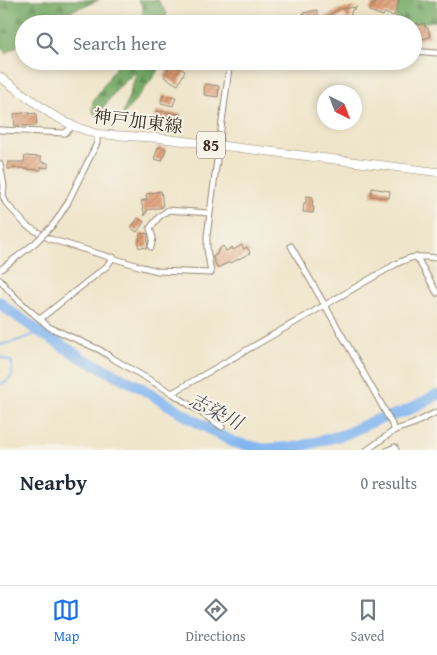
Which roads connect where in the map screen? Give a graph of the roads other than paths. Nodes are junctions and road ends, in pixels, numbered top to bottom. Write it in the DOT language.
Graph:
graph roads {
  1 [pos="422,52"];
  2 [pos="437,53"];
  3 [pos="229,70"];
  4 [pos="0,77"];
  5 [pos="73,126"];
  6 [pos="0,130"];
  7 [pos="97,134"];
  8 [pos="219,146"];
  9 [pos="0,164"];
  10 [pos="437,172"];
  11 [pos="209,213"];
  12 [pos="292,246"];
  13 [pos="151,247"];
  14 [pos="416,256"];
  15 [pos="113,258"];
  16 [pos="437,258"];
  17 [pos="0,270"];
  18 [pos="0,280"];
  19 [pos="437,294"];
  20 [pos="325,305"];
  21 [pos="40,319"];
  22 [pos="172,393"];
  23 [pos="437,412"];
  24 [pos="222,427"];
  25 [pos="395,430"];
  26 [pos="367,450"];
  27 [pos="388,450"];
  28 [pos="396,450"];
  1 -- 2 [label="street"];
  3 -- 8 [label="street"];
  4 -- 5 [label="main road, 神戸加東線 / 85"];
  5 -- 6 [label="street"];
  5 -- 7 [label="main road, 神戸加東線 / 85"];
  7 -- 8 [label="main road, 神戸加東線 / 85"];
  7 -- 17 [label="street, bridge"];
  8 -- 10 [label="main road, 神戸加東線 / 85"];
  8 -- 11 [label="street"];
  9 -- 15 [label="street"];
  11 -- 13 [label="street"];
  11 -- 15 [label="street"];
  12 -- 20 [label="street"];
  14 -- 16 [label="street"];
  14 -- 19 [label="street"];
  14 -- 20 [label="street"];
  15 -- 21 [label="street"];
  18 -- 21 [label="street"];
  20 -- 22 [label="street"];
  20 -- 25 [label="street"];
  21 -- 22 [label="street"];
  22 -- 24 [label="street"];
  23 -- 25 [label="street"];
  25 -- 26 [label="street"];
  27 -- 28 [label="street"];
}
